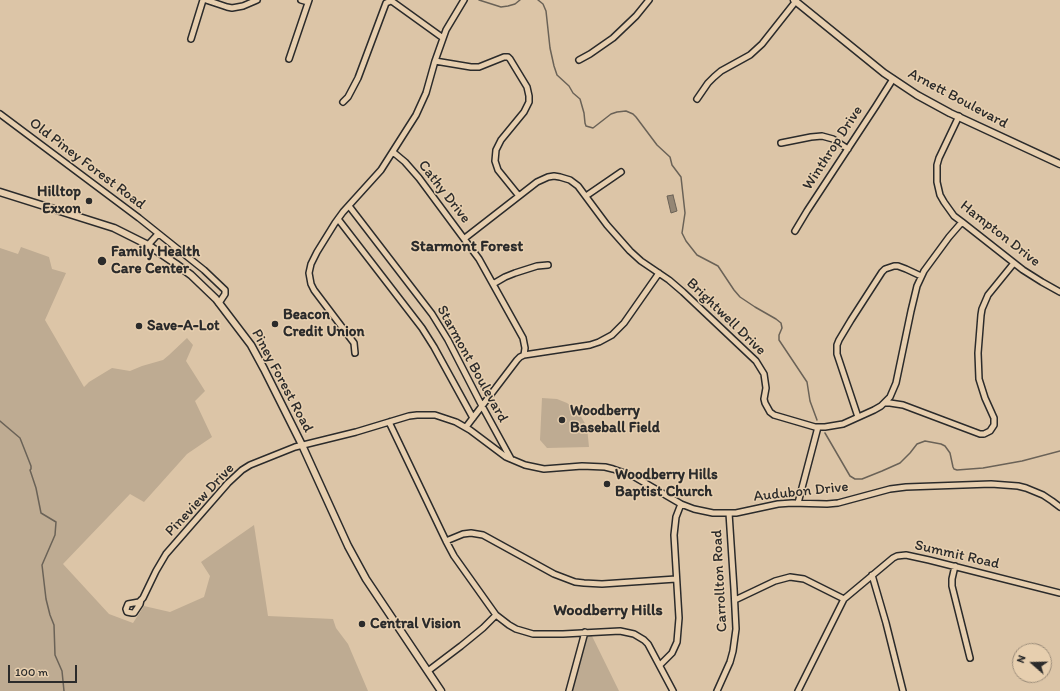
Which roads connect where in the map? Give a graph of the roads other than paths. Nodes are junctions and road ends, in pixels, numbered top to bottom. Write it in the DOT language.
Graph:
graph roads {
  1 [pos="205,0"];
  2 [pos="257,0"];
  3 [pos="301,0"];
  4 [pos="464,0"];
  5 [pos="649,0"];
  6 [pos="308,1"];
  7 [pos="795,1"];
  8 [pos="442,38"];
  9 [pos="191,39"];
  10 [pos="289,59"];
  11 [pos="579,60"];
  12 [pos="435,61"];
  13 [pos="892,79"];
  14 [pos="696,99"];
  15 [pos="343,102"];
  16 [pos="0,114"];
  17 [pos="958,116"];
  18 [pos="781,143"];
  19 [pos="848,149"];
  20 [pos="393,152"];
  21 [pos="1060,164"];
  22 [pos="621,172"];
  23 [pos="0,192"];
  24 [pos="519,196"];
  25 [pos="586,196"];
  26 [pos="349,206"];
  27 [pos="338,219"];
  28 [pos="962,222"];
  29 [pos="795,231"];
  30 [pos="158,234"];
  31 [pos="464,238"];
  32 [pos="148,245"];
  33 [pos="1014,263"];
  34 [pos="548,265"];
  35 [pos="659,273"];
  36 [pos="921,276"];
  37 [pos="493,284"];
  38 [pos="1060,292"];
  39 [pos="219,303"];
  40 [pos="355,353"];
  41 [pos="524,355"];
  42 [pos="885,403"];
  43 [pos="482,406"];
  44 [pos="858,417"];
  45 [pos="473,418"];
  46 [pos="389,422"];
  47 [pos="466,427"];
  48 [pos="818,427"];
  49 [pos="302,445"];
  50 [pos="511,460"];
  51 [pos="798,503"];
  52 [pos="681,504"];
  53 [pos="1060,507"];
  54 [pos="729,513"];
  55 [pos="446,541"];
  56 [pos="955,566"];
  57 [pos="872,575"];
  58 [pos="676,579"];
  59 [pos="1060,593"];
  60 [pos="844,599"];
  61 [pos="141,600"];
  62 [pos="735,600"];
  63 [pos="496,615"];
  64 [pos="585,632"];
  65 [pos="970,658"];
  66 [pos="660,665"];
  67 [pos="428,671"];
  68 [pos="441,691"];
  69 [pos="569,691"];
  70 [pos="673,691"];
  71 [pos="717,691"];
  72 [pos="798,691"];
  73 [pos="903,691"];
  1 -- 2 [label="street"];
  1 -- 9 [label="street"];
  3 -- 6 [label="street"];
  4 -- 8 [label="street"];
  5 -- 11 [label="street"];
  6 -- 10 [label="street"];
  7 -- 13 [label="main road, Arnett Boulevard"];
  7 -- 14 [label="street"];
  8 -- 12 [label="street"];
  8 -- 15 [label="street"];
  12 -- 20 [label="street"];
  12 -- 24 [label="street"];
  13 -- 17 [label="main road, Arnett Boulevard"];
  13 -- 19 [label="street, Winthrop Drive"];
  16 -- 30 [label="street, Old Piney Forest Road"];
  17 -- 21 [label="main road, Arnett Boulevard"];
  17 -- 28 [label="street, Hampton Drive"];
  18 -- 19 [label="street"];
  19 -- 29 [label="street, Winthrop Drive"];
  20 -- 26 [label="street"];
  20 -- 31 [label="street, Cathy Drive"];
  22 -- 25 [label="street"];
  23 -- 32 [label="main road, Piney Forest Road"];
  24 -- 25 [label="street, Brightwell Drive"];
  24 -- 31 [label="street, Brightwell Drive"];
  25 -- 35 [label="street, Brightwell Drive"];
  26 -- 27 [label="street"];
  26 -- 43 [label="street, Starmont Boulevard"];
  27 -- 40 [label="street"];
  27 -- 45 [label="street, Starmont Boulevard"];
  28 -- 33 [label="street, Hampton Drive"];
  28 -- 36 [label="street"];
  30 -- 32 [label="street"];
  30 -- 39 [label="street, Old Piney Forest Road"];
  31 -- 37 [label="street, Cathy Drive"];
  32 -- 39 [label="main road, Piney Forest Road"];
  33 -- 38 [label="street, Hampton Drive"];
  33 -- 42 [label="street"];
  34 -- 37 [label="street"];
  35 -- 41 [label="street"];
  35 -- 48 [label="street, Brightwell Drive"];
  36 -- 42 [label="street"];
  36 -- 44 [label="street"];
  37 -- 41 [label="street, Cathy Drive"];
  39 -- 49 [label="main road, Piney Forest Road"];
  41 -- 43 [label="street"];
  42 -- 44 [label="street, Brightwell Drive"];
  43 -- 45 [label="street"];
  43 -- 50 [label="street, Starmont Boulevard"];
  44 -- 48 [label="street, Brightwell Drive"];
  45 -- 47 [label="street"];
  46 -- 47 [label="street, Audubon Drive"];
  46 -- 49 [label="street, Audubon Drive"];
  46 -- 55 [label="street"];
  47 -- 50 [label="street, Audubon Drive"];
  48 -- 51 [label="street"];
  49 -- 61 [label="street, Pineview Drive"];
  49 -- 67 [label="main road, Piney Forest Road"];
  50 -- 52 [label="street, Audubon Drive"];
  51 -- 53 [label="street, Audubon Drive"];
  51 -- 54 [label="street, Audubon Drive"];
  52 -- 54 [label="street, Audubon Drive"];
  52 -- 58 [label="street"];
  54 -- 62 [label="street, Carrollton Road"];
  55 -- 58 [label="street"];
  55 -- 63 [label="street"];
  56 -- 57 [label="street, Summit Road"];
  56 -- 59 [label="street, Summit Road"];
  56 -- 65 [label="street"];
  57 -- 60 [label="street, Summit Road"];
  57 -- 73 [label="street"];
  58 -- 66 [label="street"];
  60 -- 62 [label="street"];
  60 -- 72 [label="street, Summit Road"];
  62 -- 71 [label="street, Carrollton Road"];
  63 -- 64 [label="street"];
  63 -- 67 [label="street"];
  64 -- 66 [label="street"];
  64 -- 69 [label="street"];
  66 -- 70 [label="street"];
  67 -- 68 [label="main road, Piney Forest Road"];
}
